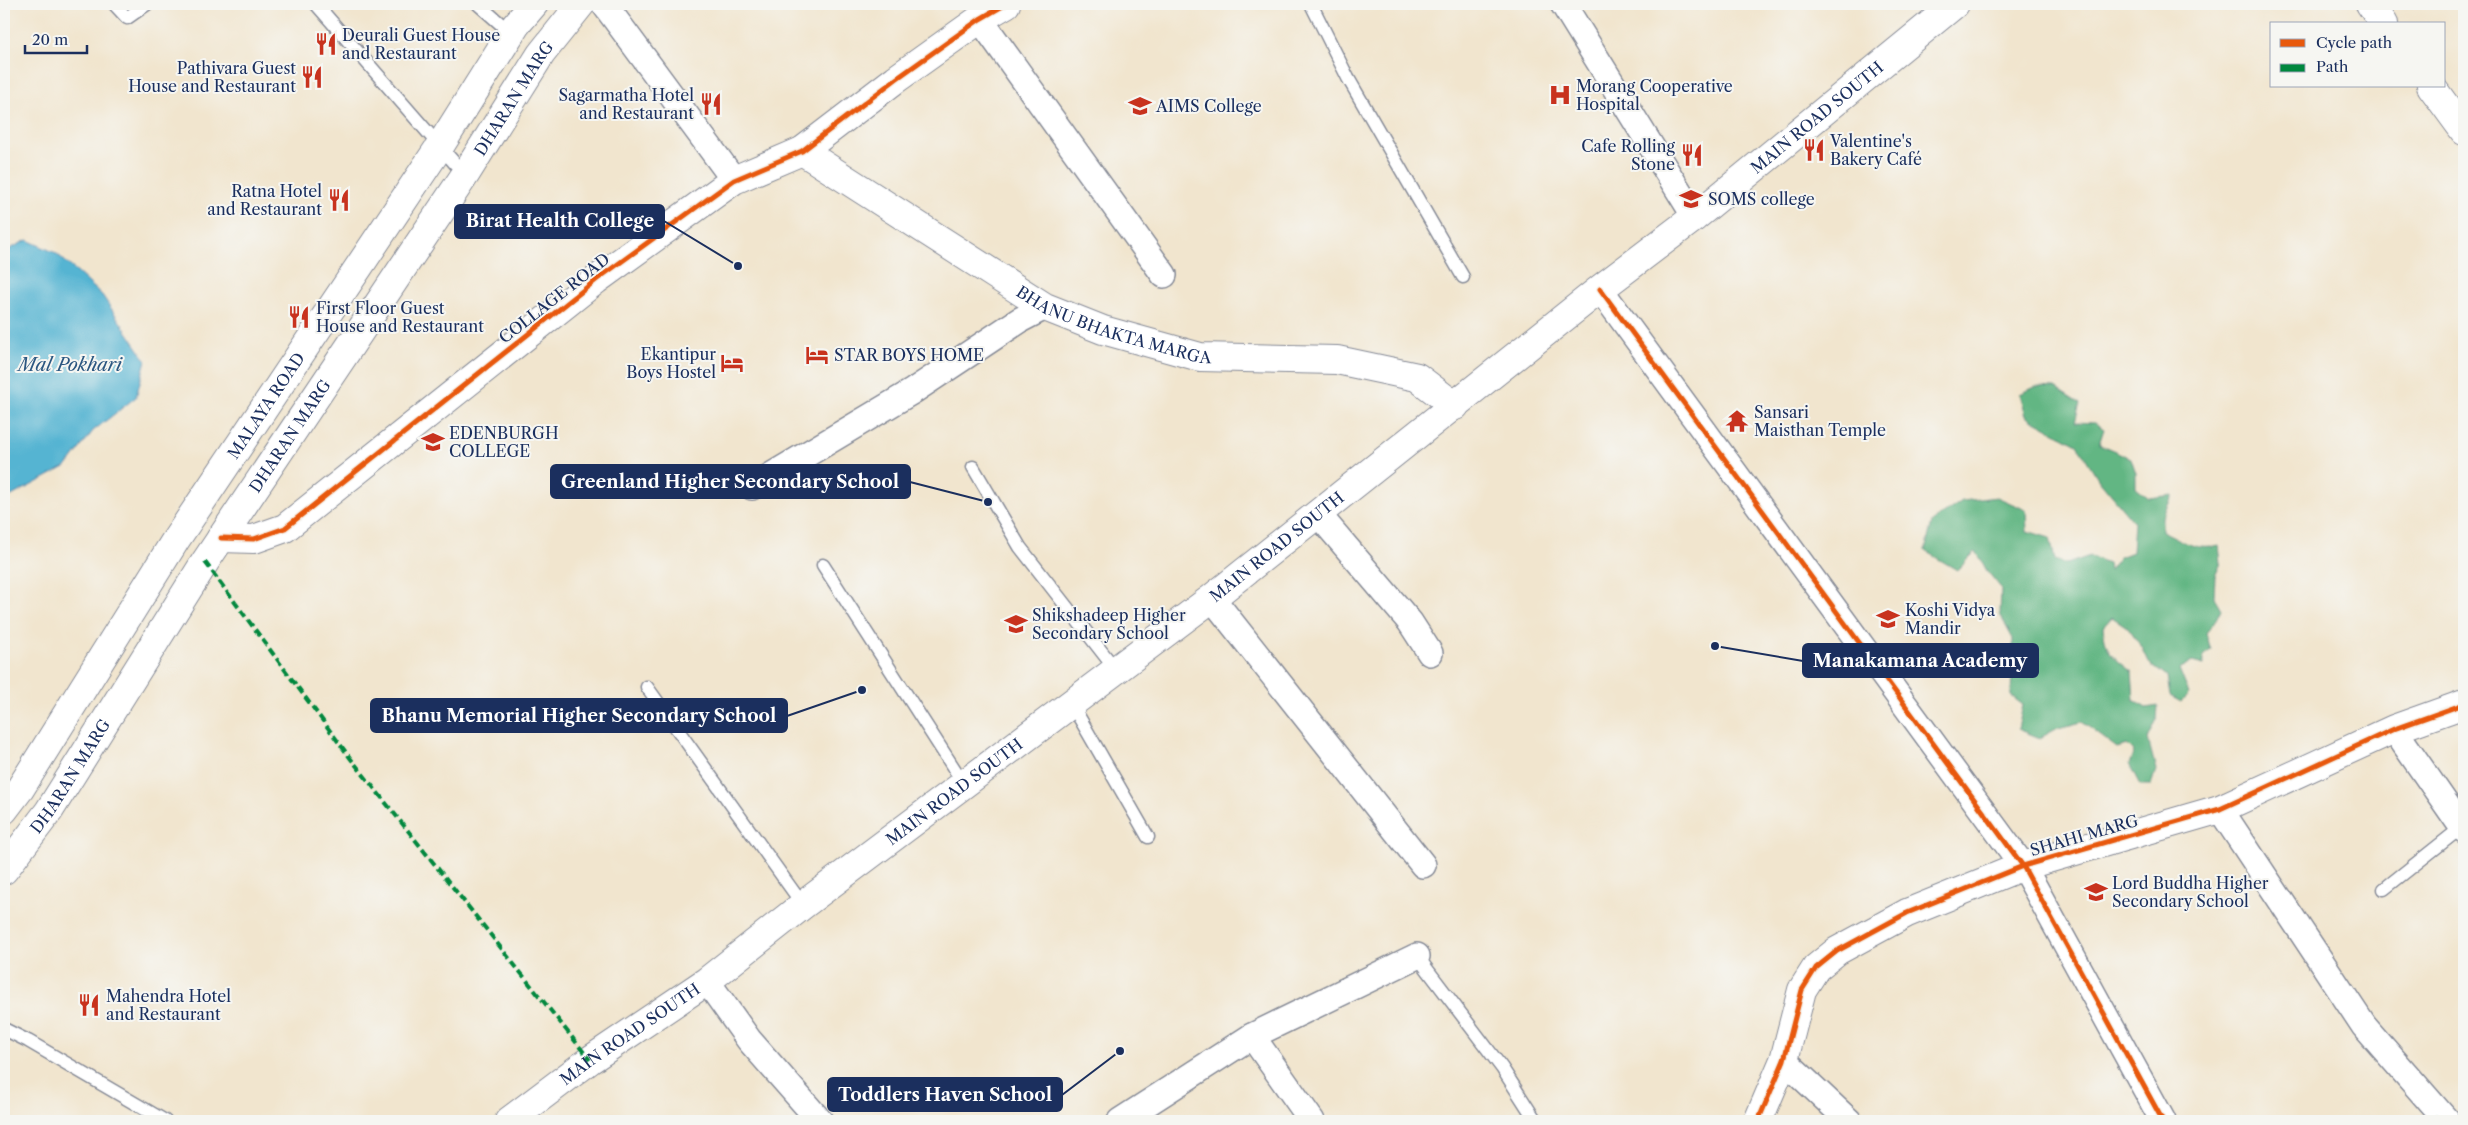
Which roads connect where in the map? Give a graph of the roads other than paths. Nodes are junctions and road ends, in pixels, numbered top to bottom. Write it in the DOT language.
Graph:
graph roads {
  1 [pos="114,4"];
  2 [pos="146,4"];
  3 [pos="316,4"];
  4 [pos="478,4"];
  5 [pos="534,4"];
  6 [pos="581,4"];
  7 [pos="604,4"];
  8 [pos="1006,4"];
  9 [pos="1310,4"];
  10 [pos="1563,4"];
  11 [pos="1954,4"];
  12 [pos="2370,4"];
  13 [pos="980,19"];
  14 [pos="2383,22"];
  15 [pos="511,33"];
  16 [pos="2432,88"];
  17 [pos="2464,131"];
  18 [pos="440,146"];
  19 [pos="802,151"];
  20 [pos="465,175"];
  21 [pos="734,180"];
  22 [pos="1695,217"];
  23 [pos="1164,275"];
  24 [pos="1463,277"];
  25 [pos="1600,289"];
  26 [pos="1045,307"];
  27 [pos="1455,406"];
  28 [pos="972,467"];
  29 [pos="752,487"];
  30 [pos="1318,514"];
  31 [pos="221,538"];
  32 [pos="823,565"];
  33 [pos="1212,598"];
  34 [pos="1430,653"];
  35 [pos="1116,670"];
  36 [pos="647,687"];
  37 [pos="1072,703"];
  38 [pos="2464,704"];
  39 [pos="2394,729"];
  40 [pos="964,784"];
  41 [pos="2220,809"];
  42 [pos="4,810"];
  43 [pos="2463,828"];
  44 [pos="1148,837"];
  45 [pos="5,864"];
  46 [pos="1423,865"];
  47 [pos="2023,866"];
  48 [pos="2384,889"];
  49 [pos="803,906"];
  50 [pos="1417,956"];
  51 [pos="707,981"];
  52 [pos="4,1030"];
  53 [pos="1252,1036"];
  54 [pos="1784,1060"];
  55 [pos="165,1121"];
  56 [pos="509,1121"];
  57 [pos="820,1121"];
  58 [pos="1120,1121"];
  59 [pos="1312,1121"];
  60 [pos="1536,1121"];
  61 [pos="1758,1121"];
  62 [pos="1849,1121"];
  63 [pos="2163,1121"];
  64 [pos="2447,1121"];
  1 -- 2 [label="lane"];
  3 -- 18 [label="lane"];
  4 -- 15 [label="lane"];
  5 -- 15 [label="main road, MALAYA ROAD"];
  6 -- 20 [label="main road, DHARAN MARG"];
  7 -- 21 [label="street"];
  8 -- 13 [label="main road, COLLAGE ROAD"];
  9 -- 24 [label="lane"];
  10 -- 22 [label="street"];
  11 -- 22 [label="main road, MAIN ROAD SOUTH"];
  12 -- 14 [label="main road"];
  13 -- 19 [label="main road, COLLAGE ROAD"];
  13 -- 23 [label="street"];
  15 -- 18 [label="main road, MALAYA ROAD"];
  16 -- 17 [label="main road"];
  18 -- 20 [label="lane"];
  18 -- 42 [label="main road, MALAYA ROAD"];
  19 -- 21 [label="main road, COLLAGE ROAD"];
  19 -- 26 [label="main road, BHANU BHAKTA MARGA"];
  20 -- 31 [label="main road, DHARAN MARG"];
  21 -- 31 [label="main road, COLLAGE ROAD"];
  22 -- 25 [label="main road, MAIN ROAD SOUTH"];
  25 -- 27 [label="main road, MAIN ROAD SOUTH"];
  25 -- 47 [label="street"];
  26 -- 27 [label="main road, BHANU BHAKTA MARGA"];
  26 -- 29 [label="street"];
  27 -- 30 [label="main road, MAIN ROAD SOUTH"];
  28 -- 35 [label="lane"];
  30 -- 33 [label="main road, MAIN ROAD SOUTH"];
  30 -- 34 [label="street"];
  31 -- 45 [label="main road, DHARAN MARG"];
  32 -- 40 [label="lane"];
  33 -- 35 [label="main road, MAIN ROAD SOUTH"];
  33 -- 46 [label="street"];
  35 -- 37 [label="main road, MAIN ROAD SOUTH"];
  36 -- 49 [label="lane"];
  37 -- 40 [label="main road, MAIN ROAD SOUTH"];
  37 -- 44 [label="lane"];
  38 -- 39 [label="main road, SHAHI MARG"];
  39 -- 41 [label="main road, SHAHI MARG"];
  39 -- 43 [label="street"];
  40 -- 49 [label="main road, MAIN ROAD SOUTH"];
  41 -- 47 [label="main road, SHAHI MARG"];
  41 -- 64 [label="street"];
  43 -- 48 [label="lane"];
  47 -- 54 [label="main road, SHAHI MARG"];
  47 -- 63 [label="street"];
  49 -- 51 [label="main road, MAIN ROAD SOUTH"];
  50 -- 53 [label="street"];
  50 -- 60 [label="lane"];
  51 -- 56 [label="main road, MAIN ROAD SOUTH"];
  51 -- 57 [label="street"];
  52 -- 55 [label="lane"];
  53 -- 58 [label="street"];
  53 -- 59 [label="street"];
  54 -- 61 [label="main road, SHAHI MARG"];
  54 -- 62 [label="street"];
}
